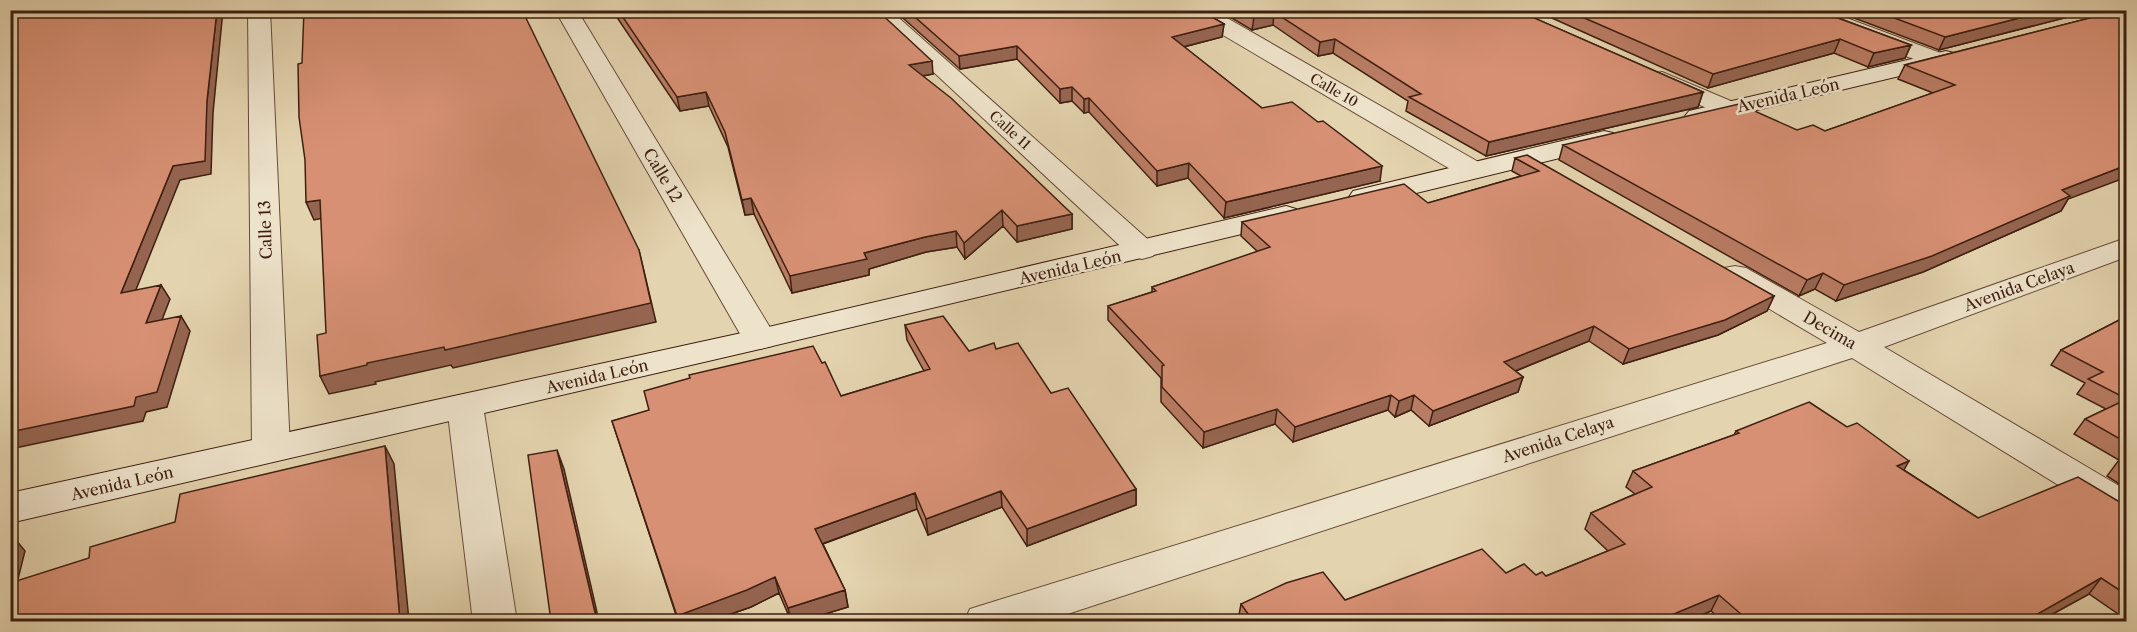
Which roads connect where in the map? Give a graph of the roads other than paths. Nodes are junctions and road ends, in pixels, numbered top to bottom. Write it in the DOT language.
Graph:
graph roads {
  1 [pos="259,10"];
  2 [pos="566,10"];
  3 [pos="877,10"];
  4 [pos="1197,10"];
  5 [pos="1803,10"];
  6 [pos="1971,52"];
  7 [pos="1938,60"];
  8 [pos="1645,71"];
  9 [pos="1729,109"];
  10 [pos="1674,122"];
  11 [pos="1630,133"];
  12 [pos="1530,158"];
  13 [pos="1472,170"];
  14 [pos="1571,181"];
  15 [pos="2127,247"];
  16 [pos="1142,250"];
  17 [pos="1713,263"];
  18 [pos="760,339"];
  19 [pos="1856,345"];
  20 [pos="465,406"];
  21 [pos="271,449"];
  22 [pos="10,508"];
  23 [pos="2127,508"];
  24 [pos="495,621"];
  25 [pos="986,621"];
  1 -- 21 [label="street, Calle 13"];
  2 -- 18 [label="street, Calle 12"];
  3 -- 16 [label="street, Calle 11"];
  4 -- 13 [label="street, Calle 10"];
  5 -- 7 [label="street"];
  6 -- 7 [label="street, Avenida León"];
  7 -- 9 [label="street, Avenida León"];
  8 -- 9 [label="street"];
  9 -- 10 [label="street, Avenida León"];
  11 -- 12 [label="street, Avenida León"];
  12 -- 13 [label="street, Avenida León"];
  12 -- 14 [label="street"];
  13 -- 16 [label="street, Avenida León"];
  15 -- 19 [label="street, Avenida Celaya"];
  16 -- 18 [label="street, Avenida León"];
  17 -- 19 [label="street, Decima"];
  18 -- 20 [label="street, Avenida León"];
  19 -- 23 [label="street, Decima"];
  19 -- 25 [label="street, Avenida Celaya"];
  20 -- 21 [label="street, Avenida León"];
  20 -- 24 [label="street"];
  21 -- 22 [label="street, Avenida León"];
}
